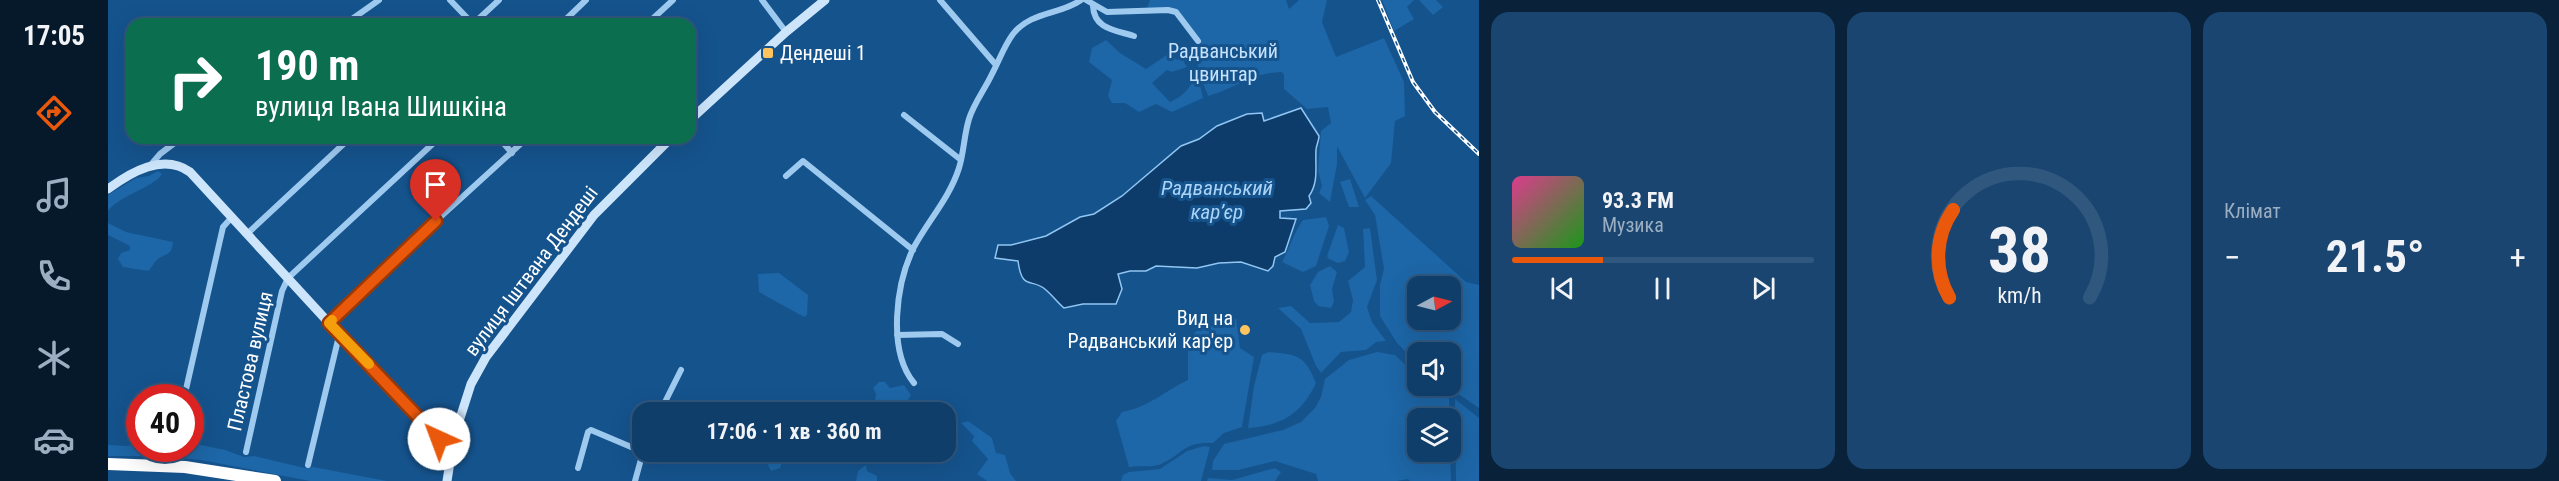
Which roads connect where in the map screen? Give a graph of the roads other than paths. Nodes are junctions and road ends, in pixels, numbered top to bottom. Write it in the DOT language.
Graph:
graph roads {
  1 [pos="380,0"];
  2 [pos="450,0"];
  3 [pos="499,0"];
  4 [pos="586,0"];
  5 [pos="673,0"];
  6 [pos="762,0"];
  7 [pos="825,0"];
  8 [pos="940,0"];
  9 [pos="1081,0"];
  10 [pos="1086,0"];
  11 [pos="1093,6"];
  12 [pos="354,18"];
  13 [pos="467,18"];
  14 [pos="480,18"];
  15 [pos="567,18"];
  16 [pos="654,18"];
  17 [pos="786,32"];
  18 [pos="1134,36"];
  19 [pos="1198,41"];
  20 [pos="996,65"];
  21 [pos="696,114"];
  22 [pos="904,115"];
  23 [pos="173,144"];
  24 [pos="344,144"];
  25 [pos="433,144"];
  26 [pos="504,144"];
  27 [pos="521,144"];
  28 [pos="664,144"];
  29 [pos="512,153"];
  30 [pos="961,160"];
  31 [pos="149,167"];
  32 [pos="786,176"];
  33 [pos="108,189"];
  34 [pos="232,217"];
  35 [pos="247,234"];
  36 [pos="913,250"];
  37 [pos="288,278"];
  38 [pos="329,323"];
  39 [pos="341,334"];
  40 [pos="897,335"];
  41 [pos="958,344"];
  42 [pos="681,370"];
  43 [pos="914,383"];
  44 [pos="187,384"];
  45 [pos="665,402"];
  46 [pos="632,447"];
  47 [pos="451,449"];
  48 [pos="246,452"];
  49 [pos="640,462"];
  50 [pos="108,464"];
  51 [pos="308,465"];
  52 [pos="579,468"];
  53 [pos="275,481"];
  54 [pos="447,481"];
  55 [pos="635,481"];
  1 -- 12 [label="street"];
  2 -- 13 [label="street"];
  3 -- 14 [label="street"];
  4 -- 15 [label="street"];
  5 -- 16 [label="street"];
  6 -- 17 [label="street"];
  7 -- 17 [label="street"];
  8 -- 20 [label="street"];
  9 -- 20 [label="street"];
  10 -- 11 [label="street"];
  11 -- 18 [label="street"];
  11 -- 19 [label="street"];
  17 -- 21 [label="street"];
  20 -- 30 [label="street"];
  22 -- 30 [label="street"];
  23 -- 31 [label="street"];
  24 -- 35 [label="street"];
  25 -- 37 [label="street"];
  26 -- 29 [label="street"];
  27 -- 29 [label="street"];
  28 -- 47 [label="street, вулиця Іштвана Дендеші"];
  29 -- 38 [label="street"];
  30 -- 36 [label="street"];
  31 -- 33 [label="street"];
  31 -- 34 [label="street"];
  32 -- 36 [label="street"];
  34 -- 35 [label="street"];
  34 -- 44 [label="street"];
  35 -- 37 [label="street"];
  36 -- 40 [label="street"];
  37 -- 38 [label="street"];
  37 -- 48 [label="street, Пластова вулиця"];
  38 -- 39 [label="street"];
  39 -- 47 [label="street"];
  39 -- 51 [label="street"];
  40 -- 41 [label="street"];
  40 -- 43 [label="street"];
  42 -- 45 [label="street"];
  46 -- 52 [label="street"];
  47 -- 54 [label="street, вулиця Іштвана Дендеші"];
  49 -- 55 [label="street"];
  50 -- 53 [label="highway"];
}
